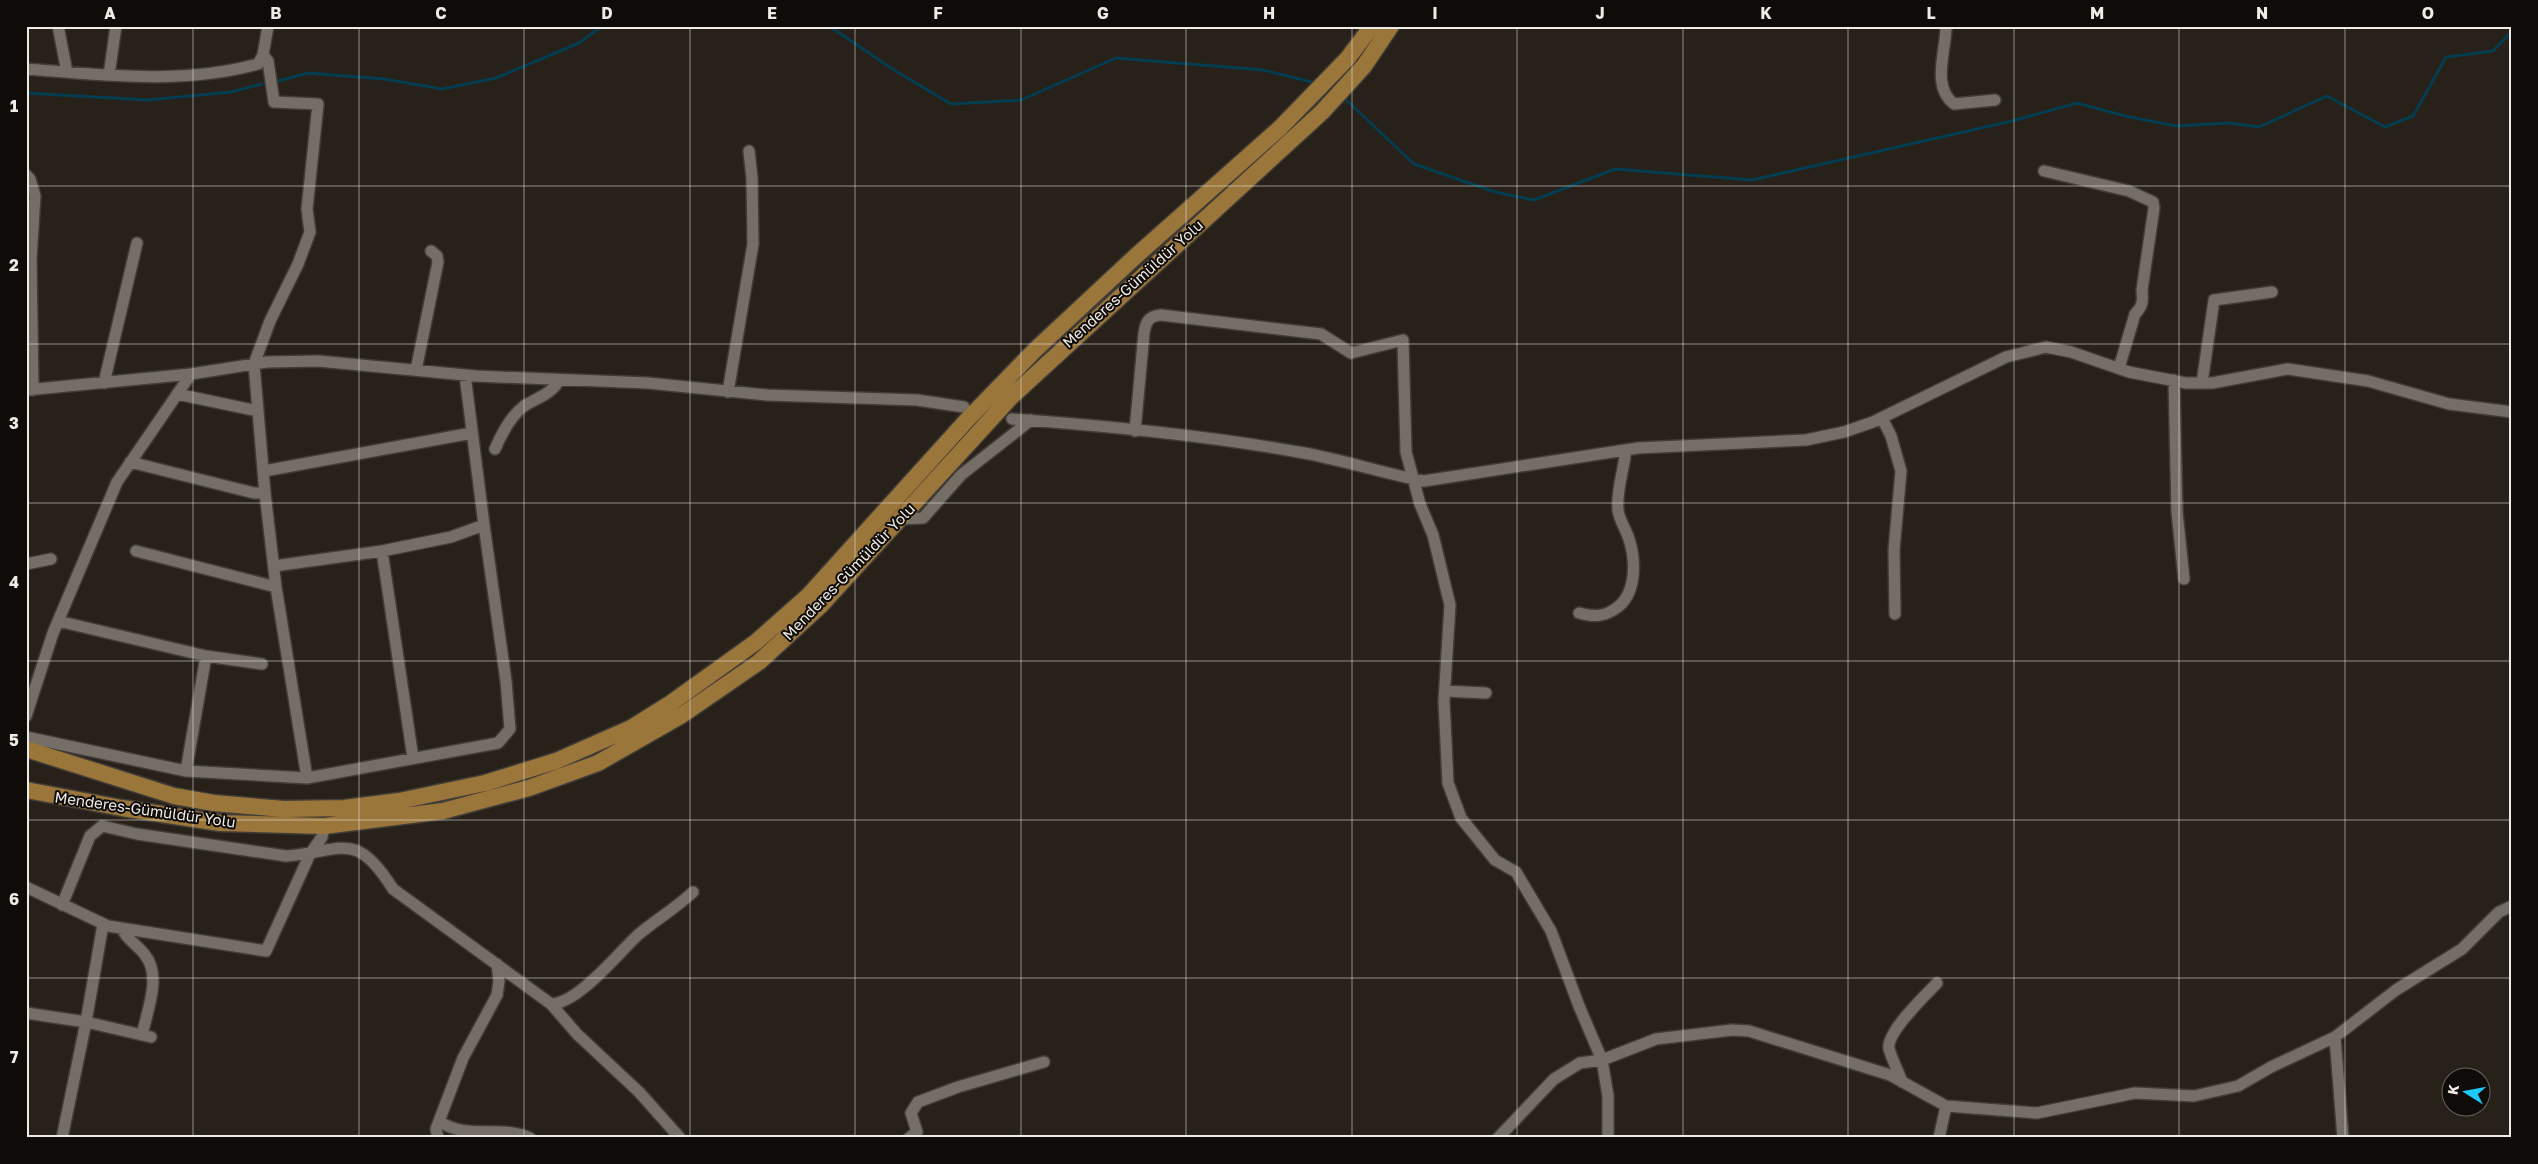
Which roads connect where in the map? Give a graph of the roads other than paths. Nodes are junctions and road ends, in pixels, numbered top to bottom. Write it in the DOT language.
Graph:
graph roads {
  1 [pos="58,26"];
  2 [pos="116,26"];
  3 [pos="268,26"];
  4 [pos="1372,26"];
  5 [pos="1391,26"];
  6 [pos="1946,26"];
  7 [pos="263,55"];
  8 [pos="26,69"];
  9 [pos="67,72"];
  10 [pos="109,74"];
  11 [pos="1995,100"];
  12 [pos="749,151"];
  13 [pos="2044,171"];
  14 [pos="26,175"];
  15 [pos="137,243"];
  16 [pos="431,251"];
  17 [pos="2272,292"];
  18 [pos="254,364"];
  19 [pos="2118,368"];
  20 [pos="416,370"];
  21 [pos="190,374"];
  22 [pos="465,375"];
  23 [pos="2174,380"];
  24 [pos="559,381"];
  25 [pos="104,383"];
  26 [pos="2202,383"];
  27 [pos="30,390"];
  28 [pos="728,392"];
  29 [pos="177,394"];
  30 [pos="964,406"];
  31 [pos="258,411"];
  32 [pos="2512,412"];
  33 [pos="1882,418"];
  34 [pos="1012,419"];
  35 [pos="1030,420"];
  36 [pos="1135,431"];
  37 [pos="472,434"];
  38 [pos="495,449"];
  39 [pos="1626,450"];
  40 [pos="130,462"];
  41 [pos="264,471"];
  42 [pos="1413,479"];
  43 [pos="265,493"];
  44 [pos="900,519"];
  45 [pos="484,525"];
  46 [pos="136,551"];
  47 [pos="382,551"];
  48 [pos="51,559"];
  49 [pos="26,564"];
  50 [pos="274,566"];
  51 [pos="2184,579"];
  52 [pos="276,587"];
  53 [pos="1579,613"];
  54 [pos="1895,614"];
  55 [pos="58,621"];
  56 [pos="206,656"];
  57 [pos="262,664"];
  58 [pos="1445,691"];
  59 [pos="1486,693"];
  60 [pos="26,716"];
  61 [pos="26,737"];
  62 [pos="26,750"];
  63 [pos="413,758"];
  64 [pos="186,771"];
  65 [pos="307,778"];
  66 [pos="26,790"];
  67 [pos="46,795"];
  68 [pos="26,800"];
  69 [pos="324,826"];
  70 [pos="310,854"];
  71 [pos="26,887"];
  72 [pos="693,892"];
  73 [pos="62,905"];
  74 [pos="2512,906"];
  75 [pos="103,924"];
  76 [pos="122,929"];
  77 [pos="497,964"];
  78 [pos="1937,983"];
  79 [pos="551,1004"];
  80 [pos="26,1013"];
  81 [pos="86,1022"];
  82 [pos="2334,1037"];
  83 [pos="1602,1060"];
  84 [pos="1044,1062"];
  85 [pos="1902,1082"];
  86 [pos="1946,1106"];
  87 [pos="439,1121"];
  88 [pos="62,1138"];
  89 [pos="438,1138"];
  90 [pos="530,1138"];
  91 [pos="680,1138"];
  92 [pos="909,1138"];
  93 [pos="1498,1138"];
  94 [pos="1608,1138"];
  95 [pos="1939,1138"];
  96 [pos="2343,1138"];
  1 -- 9 [label="street"];
  2 -- 10 [label="street"];
  3 -- 7 [label="street"];
  4 -- 62 [label="main road, Menderes-Gümüldür Yolu"];
  5 -- 44 [label="main road, Menderes-Gümüldür Yolu"];
  6 -- 11 [label="street"];
  7 -- 10 [label="street"];
  7 -- 18 [label="street"];
  8 -- 9 [label="street"];
  9 -- 10 [label="street"];
  12 -- 28 [label="street"];
  13 -- 19 [label="street"];
  14 -- 27 [label="street"];
  15 -- 25 [label="street"];
  16 -- 20 [label="street"];
  17 -- 26 [label="street"];
  18 -- 20 [label="street"];
  18 -- 21 [label="street"];
  18 -- 31 [label="street"];
  19 -- 23 [label="street"];
  19 -- 33 [label="street"];
  20 -- 22 [label="street"];
  21 -- 25 [label="street"];
  21 -- 29 [label="street"];
  22 -- 24 [label="street"];
  22 -- 37 [label="street"];
  23 -- 26 [label="street"];
  23 -- 51 [label="street"];
  24 -- 28 [label="street"];
  24 -- 38 [label="street"];
  25 -- 27 [label="street"];
  26 -- 32 [label="street"];
  28 -- 30 [label="street"];
  29 -- 31 [label="street"];
  29 -- 40 [label="street"];
  31 -- 41 [label="street"];
  33 -- 39 [label="street"];
  33 -- 54 [label="street"];
  34 -- 35 [label="street"];
  35 -- 36 [label="street"];
  35 -- 44 [label="street"];
  36 -- 42 [label="street"];
  36 -- 42 [label="street"];
  37 -- 41 [label="street"];
  37 -- 45 [label="street"];
  39 -- 42 [label="street"];
  39 -- 53 [label="street"];
  40 -- 43 [label="street"];
  40 -- 55 [label="street"];
  41 -- 43 [label="street"];
  42 -- 58 [label="street"];
  43 -- 50 [label="street"];
  44 -- 69 [label="main road, Menderes-Gümüldür Yolu"];
  45 -- 47 [label="street"];
  45 -- 63 [label="street"];
  46 -- 52 [label="street"];
  47 -- 50 [label="street"];
  47 -- 63 [label="street"];
  48 -- 49 [label="street"];
  50 -- 52 [label="street"];
  52 -- 65 [label="street"];
  55 -- 56 [label="street"];
  55 -- 60 [label="street"];
  56 -- 57 [label="street"];
  56 -- 64 [label="street"];
  58 -- 59 [label="street"];
  58 -- 83 [label="street"];
  61 -- 64 [label="street"];
  63 -- 65 [label="street"];
  64 -- 65 [label="street"];
  66 -- 67 [label="main road, Menderes-Gümüldür Yolu"];
  67 -- 68 [label="main road"];
  67 -- 69 [label="main road, Menderes-Gümüldür Yolu"];
  69 -- 70 [label="street"];
  70 -- 73 [label="street"];
  70 -- 76 [label="street"];
  70 -- 77 [label="street"];
  71 -- 73 [label="street"];
  72 -- 79 [label="street"];
  73 -- 75 [label="street"];
  74 -- 82 [label="street"];
  75 -- 76 [label="street"];
  75 -- 81 [label="street"];
  76 -- 81 [label="street"];
  77 -- 79 [label="street"];
  77 -- 87 [label="street"];
  78 -- 85 [label="street"];
  79 -- 91 [label="street"];
  80 -- 81 [label="street"];
  81 -- 88 [label="street"];
  82 -- 86 [label="street"];
  82 -- 96 [label="street"];
  83 -- 85 [label="street"];
  83 -- 93 [label="street"];
  83 -- 94 [label="street"];
  84 -- 92 [label="street"];
  85 -- 86 [label="street"];
  86 -- 95 [label="street"];
  87 -- 89 [label="street"];
  87 -- 90 [label="street"];
}
